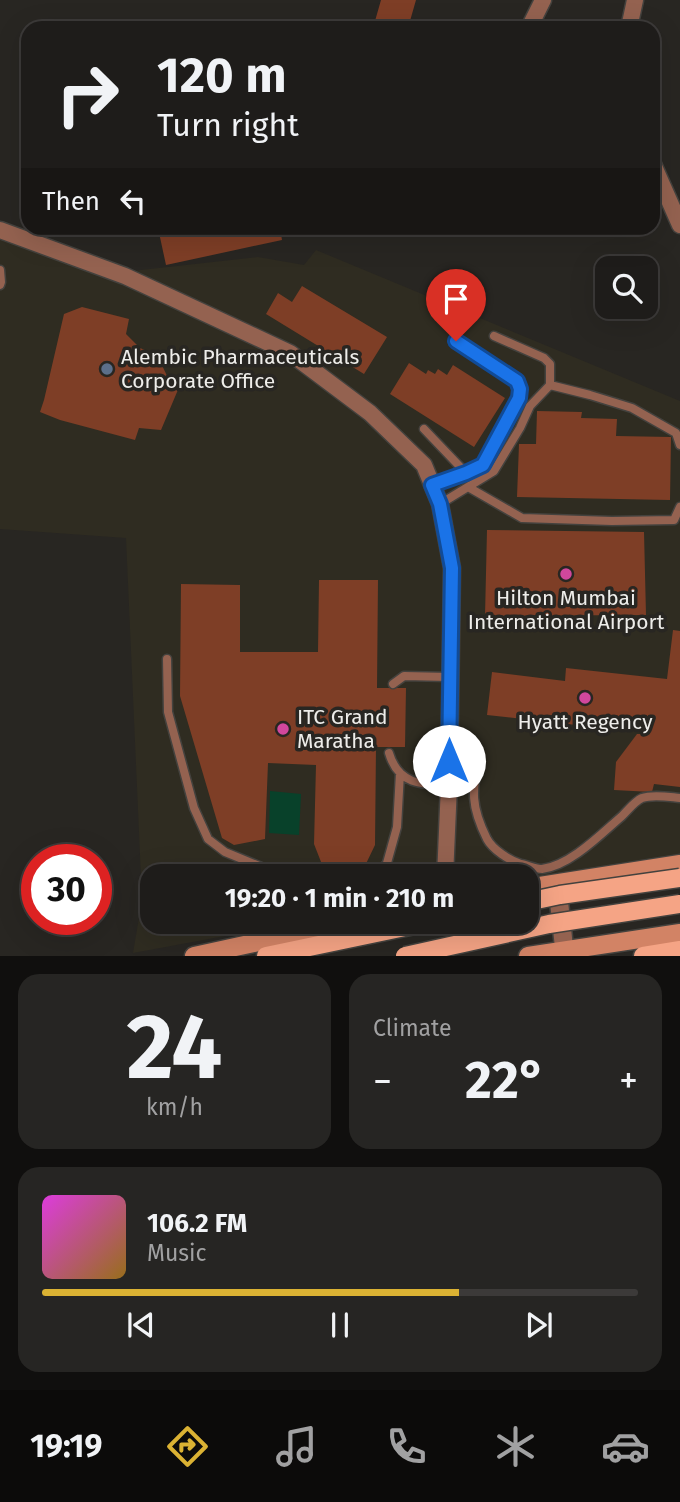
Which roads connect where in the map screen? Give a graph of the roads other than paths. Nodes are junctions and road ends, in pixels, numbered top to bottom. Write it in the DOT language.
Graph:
graph roads {
  1 [pos="543,0"];
  2 [pos="635,0"];
  3 [pos="532,21"];
  4 [pos="630,21"];
  5 [pos="660,180"];
  6 [pos="680,225"];
  7 [pos="0,230"];
  8 [pos="0,270"];
  9 [pos="0,285"];
  10 [pos="494,336"];
  11 [pos="456,341"];
  12 [pos="550,385"];
  13 [pos="424,429"];
  14 [pos="680,445"];
  15 [pos="466,473"];
  16 [pos="432,485"];
  17 [pos="468,486"];
  18 [pos="440,504"];
  19 [pos="680,507"];
  20 [pos="167,659"];
  21 [pos="449,677"];
  22 [pos="393,684"];
  23 [pos="389,753"];
  24 [pos="480,756"];
  25 [pos="400,774"];
  26 [pos="449,785"];
  27 [pos="680,798"];
  28 [pos="254,864"];
  29 [pos="386,864"];
  30 [pos="446,864"];
  31 [pos="680,864"];
  32 [pos="680,878"];
  33 [pos="542,882"];
  34 [pos="539,899"];
  35 [pos="680,904"];
  36 [pos="680,933"];
  37 [pos="295,934"];
  38 [pos="371,934"];
  39 [pos="680,950"];
  40 [pos="565,953"];
  41 [pos="194,956"];
  42 [pos="266,956"];
  43 [pos="405,956"];
  44 [pos="528,956"];
  45 [pos="643,956"];
  1 -- 3 [label="street"];
  2 -- 4 [label="street"];
  5 -- 6 [label="street"];
  7 -- 16 [label="street"];
  8 -- 9 [label="lane"];
  10 -- 12 [label="lane"];
  11 -- 15 [label="lane"];
  12 -- 14 [label="lane"];
  12 -- 17 [label="lane"];
  13 -- 15 [label="lane"];
  15 -- 16 [label="lane"];
  16 -- 18 [label="street"];
  17 -- 18 [label="lane"];
  17 -- 19 [label="lane"];
  18 -- 21 [label="street"];
  20 -- 28 [label="lane"];
  21 -- 22 [label="lane"];
  21 -- 26 [label="street"];
  23 -- 25 [label="lane"];
  24 -- 33 [label="lane"];
  25 -- 26 [label="lane"];
  25 -- 29 [label="lane"];
  26 -- 30 [label="street"];
  27 -- 33 [label="lane"];
  31 -- 33 [label="main road"];
  32 -- 34 [label="main road, bridge"];
  33 -- 40 [label="street"];
  35 -- 43 [label="main road, bridge"];
  36 -- 40 [label="main road"];
  37 -- 41 [label="main road"];
  38 -- 42 [label="main road"];
  39 -- 45 [label="main road"];
  40 -- 44 [label="main road"];
}
